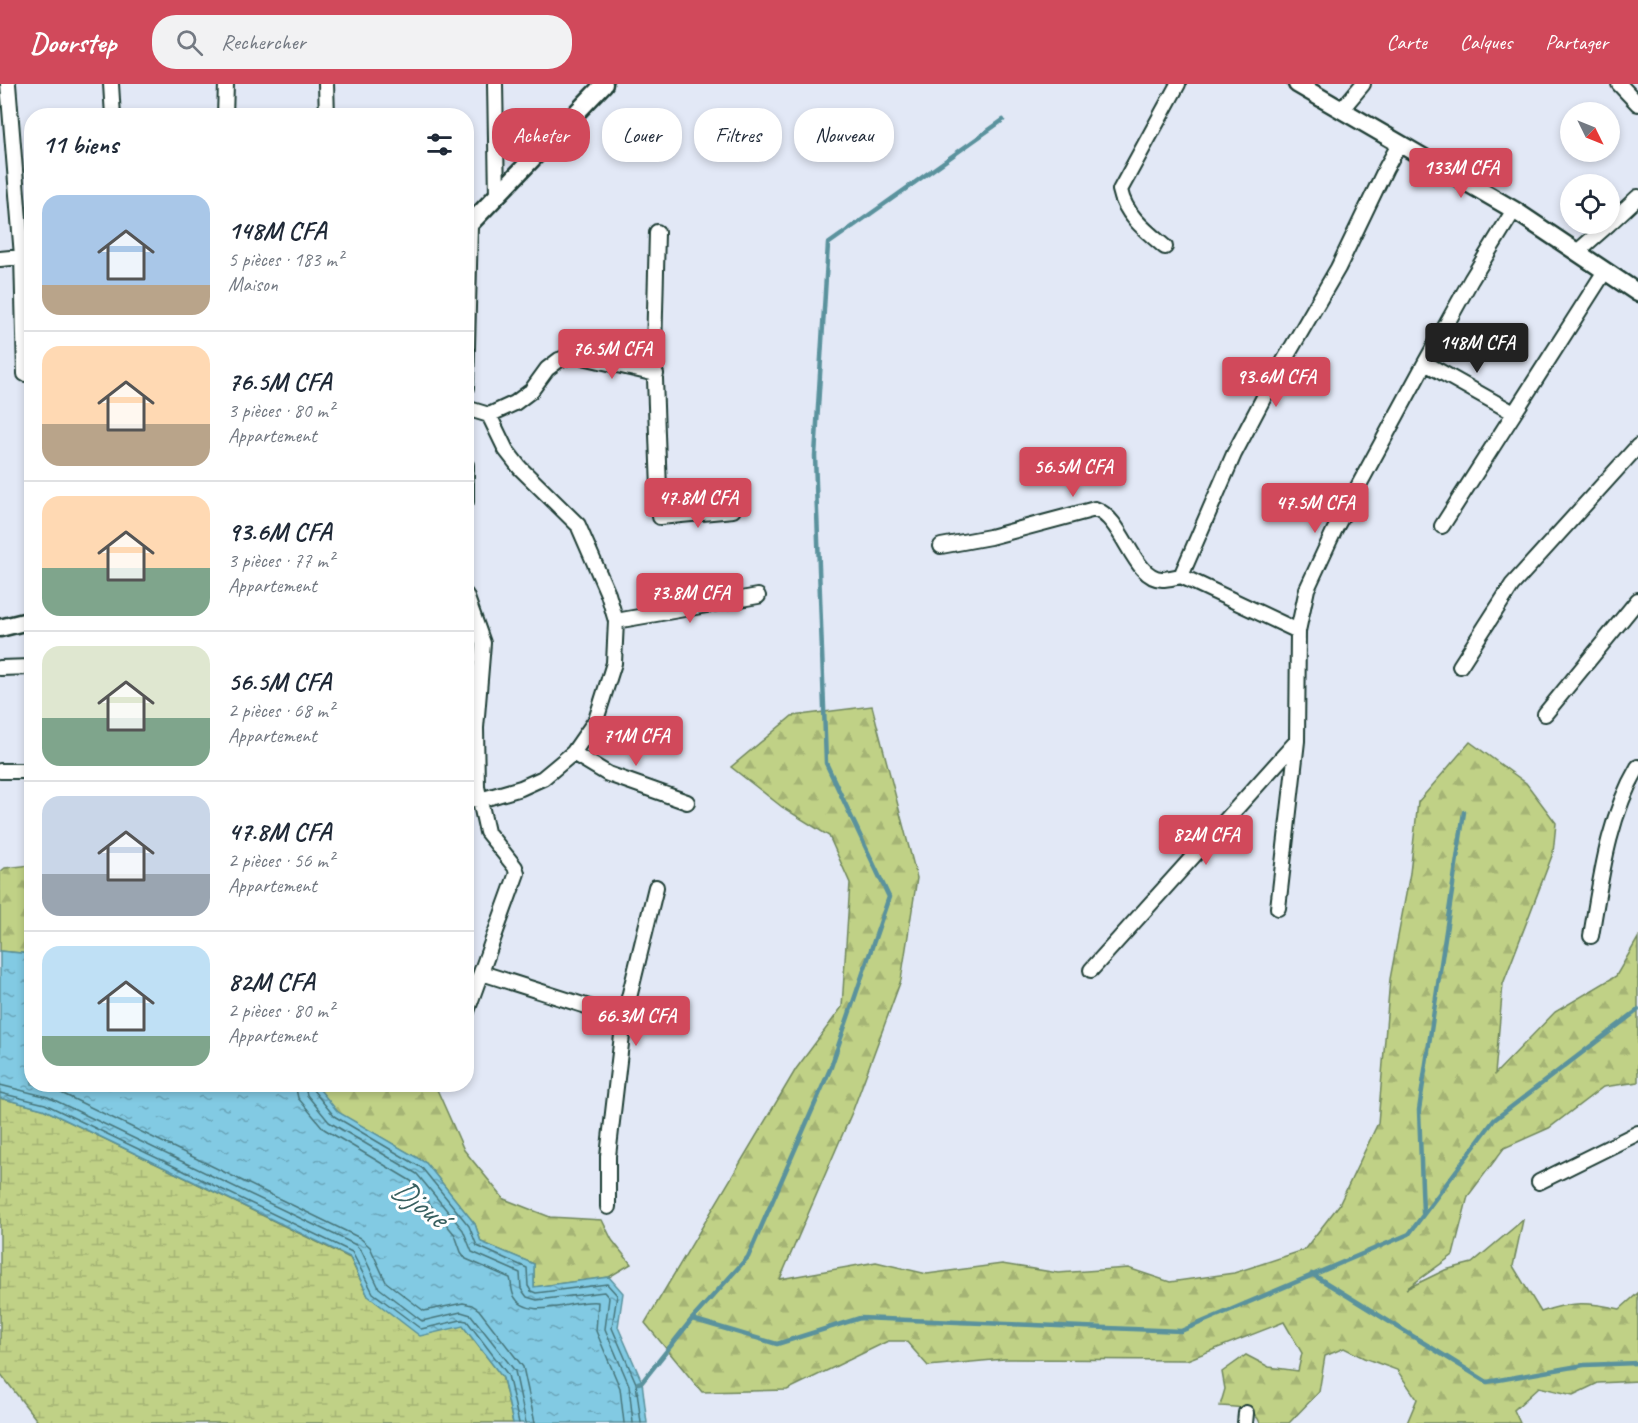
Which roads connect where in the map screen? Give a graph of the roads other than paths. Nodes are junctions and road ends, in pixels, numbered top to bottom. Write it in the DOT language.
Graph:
graph roads {
  1 [pos="8,84"];
  2 [pos="111,84"];
  3 [pos="226,84"];
  4 [pos="326,84"];
  5 [pos="495,84"];
  6 [pos="604,84"];
  7 [pos="1178,84"];
  8 [pos="1297,84"];
  9 [pos="1363,84"];
  10 [pos="1619,84"];
  11 [pos="1638,104"];
  12 [pos="112,108"];
  13 [pos="225,108"];
  14 [pos="327,108"];
  15 [pos="1342,109"];
  16 [pos="1400,143"];
  17 [pos="497,196"];
  18 [pos="1638,197"];
  19 [pos="1514,210"];
  20 [pos="1620,213"];
  21 [pos="474,220"];
  22 [pos="24,229"];
  23 [pos="657,232"];
  24 [pos="1597,234"];
  25 [pos="1165,247"];
  26 [pos="1577,252"];
  27 [pos="24,256"];
  28 [pos="0,259"];
  29 [pos="1605,271"];
  30 [pos="1638,293"];
  31 [pos="1425,363"];
  32 [pos="656,374"];
  33 [pos="474,410"];
  34 [pos="1514,413"];
  35 [pos="489,415"];
  36 [pos="1638,446"];
  37 [pos="734,510"];
  38 [pos="1442,526"];
  39 [pos="940,546"];
  40 [pos="1181,576"];
  41 [pos="758,596"];
  42 [pos="1638,600"];
  43 [pos="474,618"];
  44 [pos="616,621"];
  45 [pos="24,622"];
  46 [pos="0,628"];
  47 [pos="1298,631"];
  48 [pos="1460,666"];
  49 [pos="24,667"];
  50 [pos="0,668"];
  51 [pos="1545,714"];
  52 [pos="1297,741"];
  53 [pos="573,753"];
  54 [pos="1638,766"];
  55 [pos="0,771"];
  56 [pos="24,771"];
  57 [pos="474,780"];
  58 [pos="474,799"];
  59 [pos="474,801"];
  60 [pos="687,802"];
  61 [pos="656,887"];
  62 [pos="1278,908"];
  63 [pos="1591,936"];
  64 [pos="1091,970"];
  65 [pos="482,973"];
  66 [pos="474,994"];
  67 [pos="624,1018"];
  68 [pos="1638,1133"];
  69 [pos="1539,1182"];
  70 [pos="608,1207"];
  1 -- 22 [label="street"];
  2 -- 12 [label="street"];
  3 -- 13 [label="street"];
  4 -- 14 [label="street"];
  5 -- 17 [label="street"];
  6 -- 17 [label="street"];
  7 -- 25 [label="street"];
  8 -- 15 [label="street"];
  9 -- 15 [label="street"];
  10 -- 11 [label="street"];
  15 -- 16 [label="street"];
  16 -- 19 [label="street"];
  16 -- 40 [label="street"];
  17 -- 21 [label="street"];
  18 -- 20 [label="street"];
  19 -- 26 [label="street"];
  19 -- 31 [label="street"];
  23 -- 32 [label="street"];
  24 -- 26 [label="street"];
  26 -- 29 [label="street"];
  27 -- 28 [label="street"];
  29 -- 30 [label="street"];
  29 -- 34 [label="street"];
  31 -- 34 [label="street"];
  31 -- 47 [label="street"];
  32 -- 35 [label="street"];
  32 -- 37 [label="street"];
  33 -- 35 [label="street"];
  34 -- 38 [label="street"];
  35 -- 44 [label="street"];
  36 -- 48 [label="street"];
  39 -- 40 [label="street"];
  40 -- 47 [label="street"];
  41 -- 44 [label="street"];
  42 -- 51 [label="street"];
  43 -- 57 [label="street"];
  44 -- 53 [label="street"];
  45 -- 46 [label="street"];
  47 -- 52 [label="street"];
  49 -- 50 [label="street"];
  52 -- 62 [label="street"];
  52 -- 64 [label="street"];
  53 -- 58 [label="street"];
  53 -- 60 [label="street"];
  54 -- 63 [label="street"];
  55 -- 56 [label="street"];
  59 -- 65 [label="street"];
  61 -- 67 [label="street"];
  65 -- 66 [label="street"];
  65 -- 67 [label="street"];
  67 -- 70 [label="street"];
  68 -- 69 [label="street"];
}
